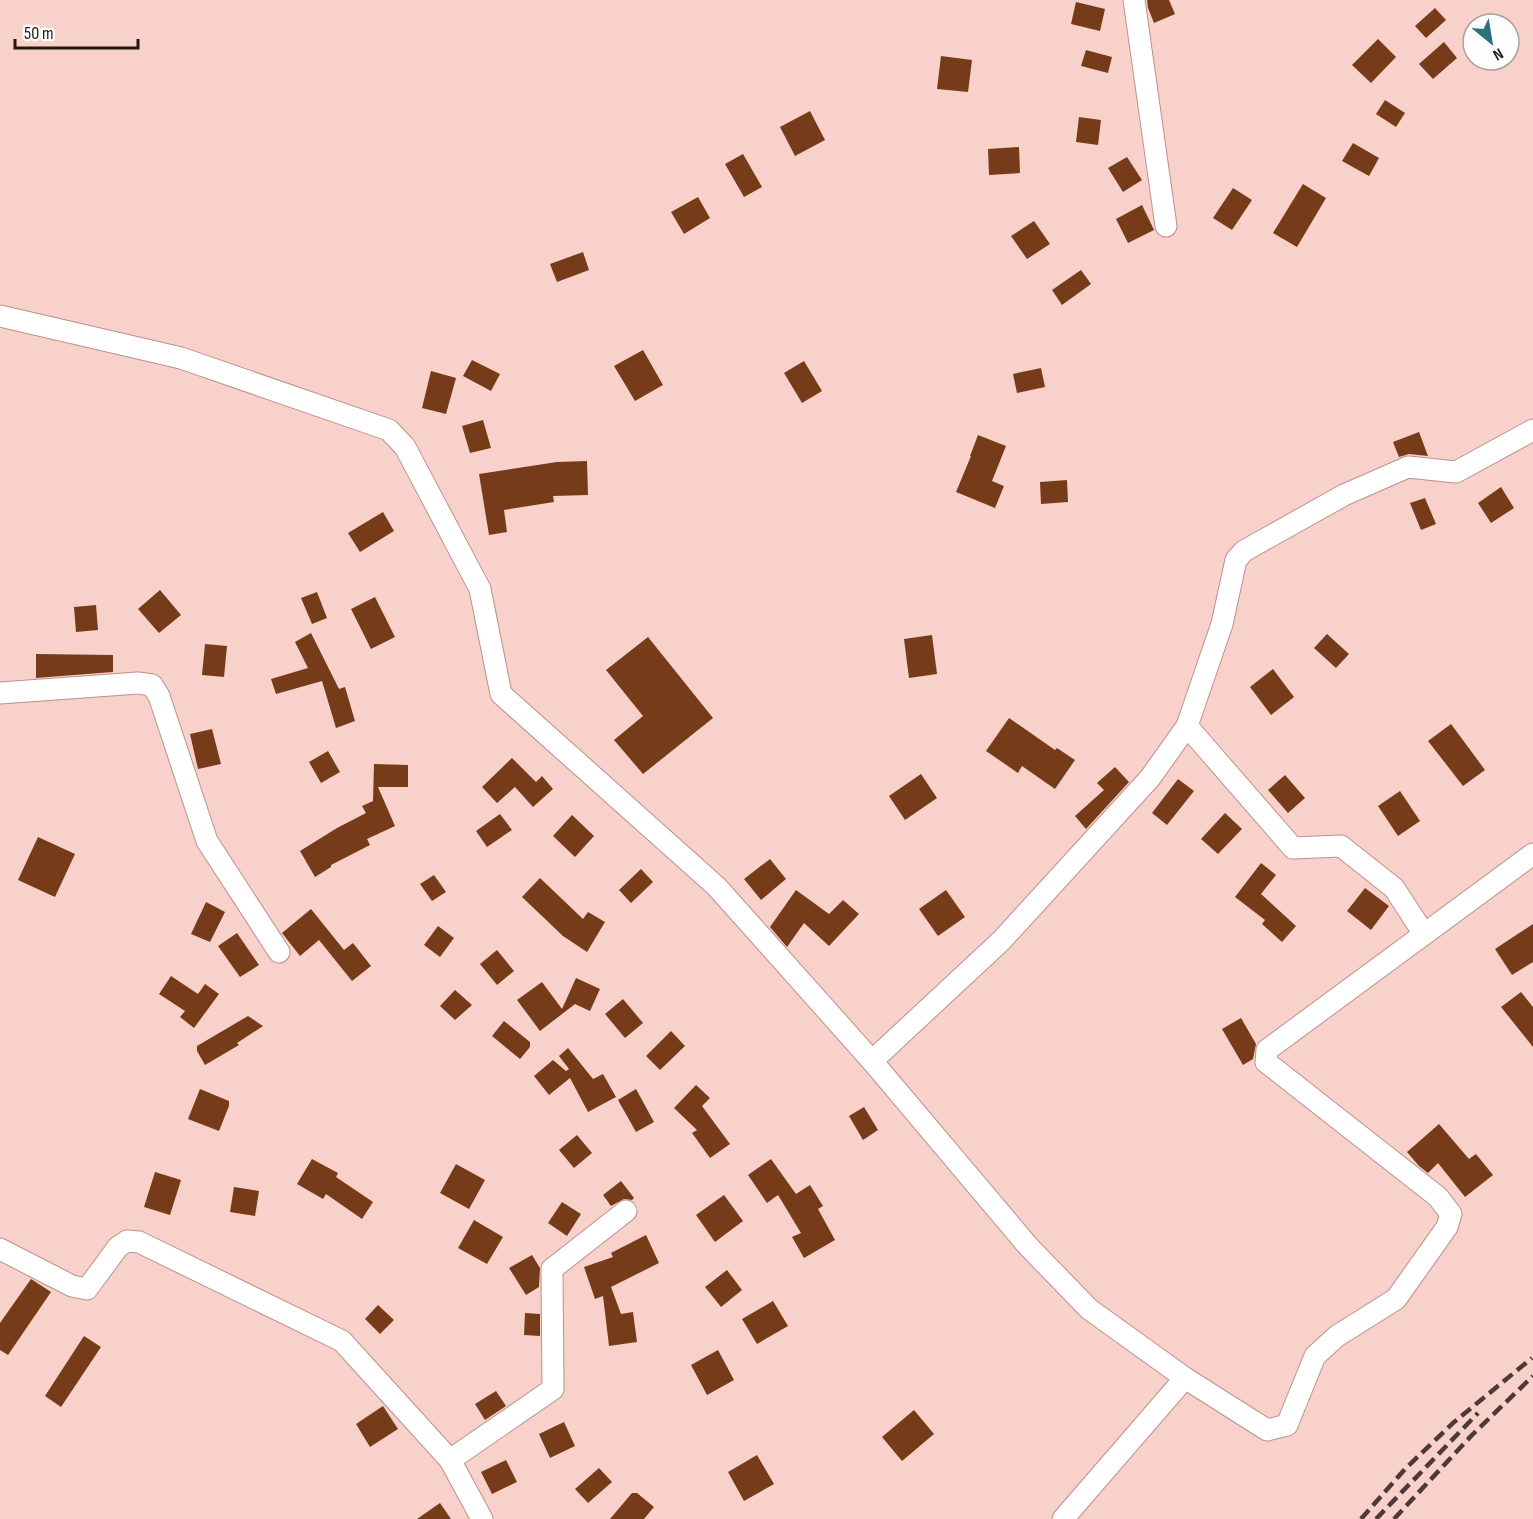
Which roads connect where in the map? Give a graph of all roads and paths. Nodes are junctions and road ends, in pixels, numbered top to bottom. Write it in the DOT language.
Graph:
graph roads {
  1 [pos="1134,0"];
  2 [pos="1166,226"];
  3 [pos="0,316"];
  4 [pos="1533,430"];
  5 [pos="0,693"];
  6 [pos="1187,726"];
  7 [pos="1533,854"];
  8 [pos="1424,934"];
  9 [pos="279,952"];
  10 [pos="872,1061"];
  11 [pos="626,1211"];
  12 [pos="0,1249"];
  13 [pos="1185,1378"];
  14 [pos="450,1460"];
  15 [pos="482,1519"];
  16 [pos="1063,1519"];
  1 -- 2 [label="street"];
  3 -- 10 [label="street"];
  4 -- 6 [label="street"];
  5 -- 9 [label="street"];
  6 -- 8 [label="street"];
  6 -- 10 [label="street"];
  7 -- 8 [label="street"];
  8 -- 13 [label="street"];
  10 -- 13 [label="street"];
  11 -- 14 [label="street"];
  12 -- 14 [label="street"];
  13 -- 16 [label="street"];
  14 -- 15 [label="street"];
}
